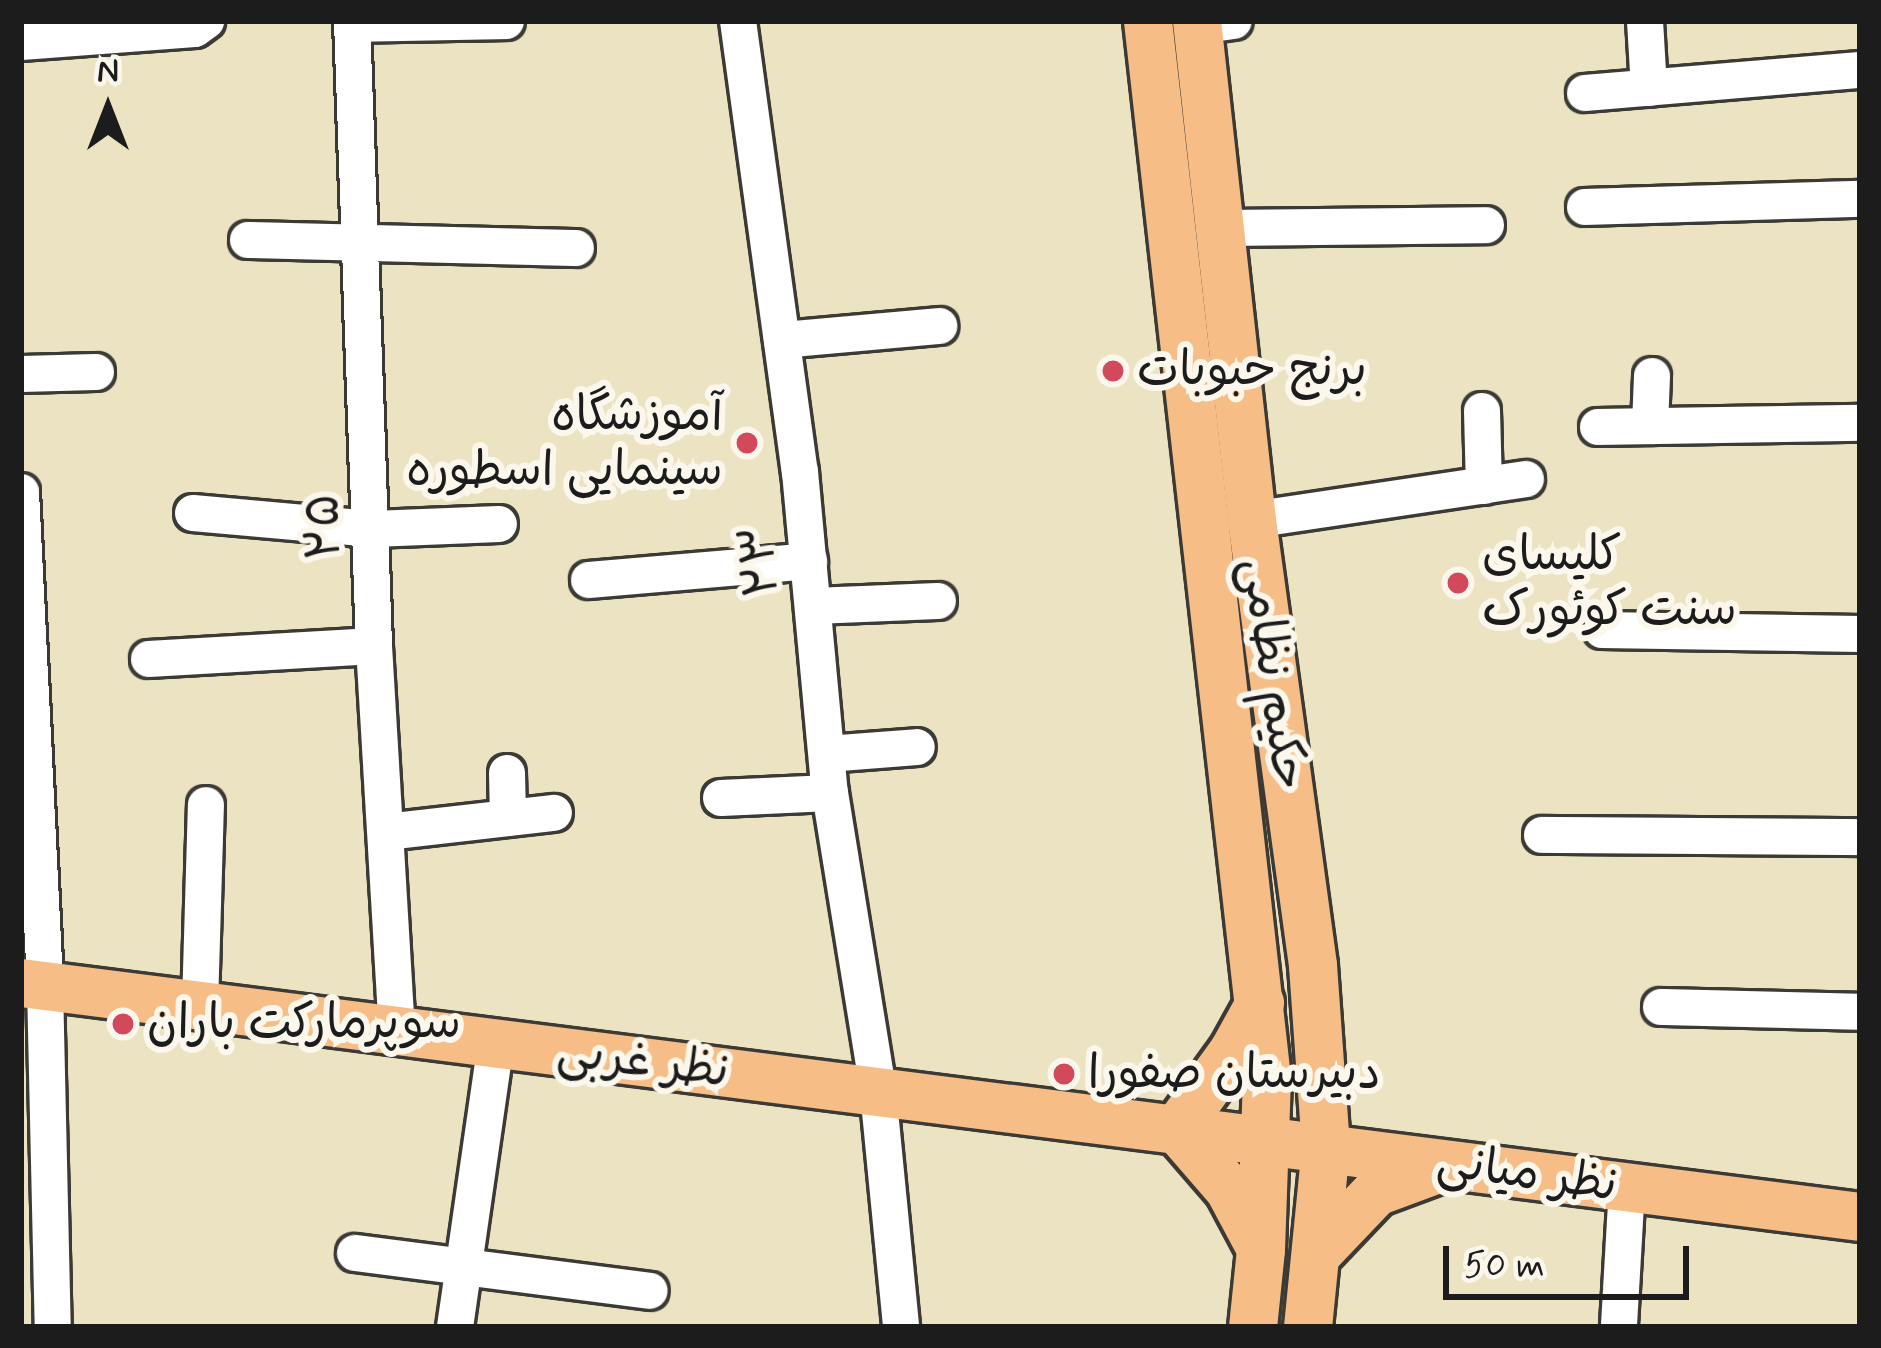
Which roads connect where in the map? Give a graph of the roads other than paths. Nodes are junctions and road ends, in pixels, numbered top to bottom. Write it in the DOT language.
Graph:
graph roads {
  1 [pos="206,21"];
  2 [pos="506,21"];
  3 [pos="738,21"];
  4 [pos="1148,21"];
  5 [pos="1645,21"];
  6 [pos="1210,22"];
  7 [pos="352,23"];
  8 [pos="21,42"];
  9 [pos="1860,70"];
  10 [pos="1649,88"];
  11 [pos="1585,93"];
  12 [pos="1860,199"];
  13 [pos="1585,207"];
  14 [pos="1486,225"];
  15 [pos="1220,228"];
  16 [pos="248,240"];
  17 [pos="357,244"];
  18 [pos="576,248"];
  19 [pos="939,326"];
  20 [pos="782,340"];
  21 [pos="96,372"];
  22 [pos="21,374"];
  23 [pos="1652,376"];
  24 [pos="1482,411"];
  25 [pos="1860,423"];
  26 [pos="1650,426"];
  27 [pos="1598,427"];
  28 [pos="1526,479"];
  29 [pos="1484,486"];
  30 [pos="21,492"];
  31 [pos="193,513"];
  32 [pos="1252,520"];
  33 [pos="499,524"];
  34 [pos="373,529"];
  35 [pos="809,561"];
  36 [pos="589,580"];
  37 [pos="938,601"];
  38 [pos="813,606"];
  39 [pos="1602,630"];
  40 [pos="1860,634"];
  41 [pos="24,643"];
  42 [pos="374,646"];
  43 [pos="149,659"];
  44 [pos="917,747"];
  45 [pos="826,754"];
  46 [pos="26,765"];
  47 [pos="508,773"];
  48 [pos="830,793"];
  49 [pos="721,798"];
  50 [pos="206,805"];
  51 [pos="554,813"];
  52 [pos="508,818"];
  53 [pos="386,832"];
  54 [pos="1542,835"];
  55 [pos="1860,837"];
  56 [pos="33,984"];
  57 [pos="1260,1003"];
  58 [pos="200,1006"];
  59 [pos="1661,1006"];
  60 [pos="1860,1012"];
  61 [pos="397,1030"];
  62 [pos="496,1043"];
  63 [pos="878,1091"];
  64 [pos="1177,1129"];
  65 [pos="1266,1141"];
  66 [pos="1326,1147"];
  67 [pos="1456,1164"];
  68 [pos="1627,1188"];
  69 [pos="1860,1217"];
  70 [pos="36,1236"];
  71 [pos="1261,1250"];
  72 [pos="355,1253"];
  73 [pos="1316,1255"];
  74 [pos="464,1264"];
  75 [pos="650,1291"];
  76 [pos="1619,1325"];
  77 [pos="53,1327"];
  78 [pos="455,1327"];
  79 [pos="901,1327"];
  80 [pos="1253,1327"];
  81 [pos="1309,1327"];
  1 -- 8 [label="street"];
  2 -- 7 [label="street"];
  3 -- 20 [label="street, ۲۳"];
  4 -- 57 [label="main road, حکیم نظامی"];
  5 -- 10 [label="street"];
  6 -- 15 [label="main road, حکیم نظامی"];
  7 -- 17 [label="street, ۲۵"];
  9 -- 10 [label="street"];
  10 -- 11 [label="street"];
  12 -- 13 [label="street"];
  14 -- 15 [label="street"];
  15 -- 32 [label="main road, حکیم نظامی"];
  16 -- 17 [label="street"];
  17 -- 18 [label="street"];
  17 -- 34 [label="street, ۲۵"];
  19 -- 20 [label="street"];
  20 -- 35 [label="street, ۲۳"];
  21 -- 22 [label="street"];
  23 -- 26 [label="street"];
  24 -- 29 [label="street"];
  25 -- 26 [label="street"];
  26 -- 27 [label="street"];
  28 -- 29 [label="street"];
  29 -- 32 [label="street"];
  30 -- 41 [label="street"];
  31 -- 34 [label="street"];
  32 -- 66 [label="main road, حکیم نظامی"];
  33 -- 34 [label="street"];
  34 -- 42 [label="street, ۲۵"];
  35 -- 36 [label="street"];
  35 -- 38 [label="street, ۲۳"];
  37 -- 38 [label="street"];
  38 -- 45 [label="street, ۲۳"];
  39 -- 40 [label="street"];
  41 -- 46 [label="street"];
  42 -- 43 [label="street"];
  42 -- 53 [label="street, ۲۵"];
  44 -- 45 [label="street"];
  45 -- 48 [label="street, ۲۳"];
  46 -- 56 [label="street"];
  47 -- 52 [label="street"];
  48 -- 49 [label="street"];
  48 -- 63 [label="street, ۲۳"];
  50 -- 58 [label="street"];
  51 -- 52 [label="street"];
  52 -- 53 [label="street"];
  53 -- 61 [label="street, ۲۵"];
  54 -- 55 [label="street"];
  56 -- 58 [label="main road, نظر غربی"];
  56 -- 70 [label="street"];
  57 -- 64 [label="main road"];
  57 -- 65 [label="main road, حکیم نظامی"];
  58 -- 61 [label="main road, نظر غربی"];
  59 -- 60 [label="street"];
  61 -- 62 [label="main road, نظر غربی"];
  62 -- 63 [label="main road, نظر غربی"];
  62 -- 74 [label="street"];
  63 -- 64 [label="main road, نظر غربی"];
  63 -- 79 [label="street, ۲۳"];
  64 -- 65 [label="main road, نظر غربی"];
  64 -- 71 [label="main road"];
  65 -- 66 [label="main road, نظر میانی"];
  65 -- 71 [label="main road, حکیم نظامی"];
  66 -- 67 [label="main road, نظر میانی"];
  66 -- 73 [label="main road, حکیم نظامی"];
  67 -- 68 [label="main road, نظر میانی"];
  67 -- 73 [label="main road"];
  68 -- 69 [label="main road, نظر میانی"];
  68 -- 76 [label="street"];
  70 -- 77 [label="street"];
  71 -- 80 [label="main road, حکیم نظامی"];
  72 -- 74 [label="street"];
  73 -- 81 [label="main road, حکیم نظامی"];
  74 -- 75 [label="street"];
  74 -- 78 [label="street"];
}
